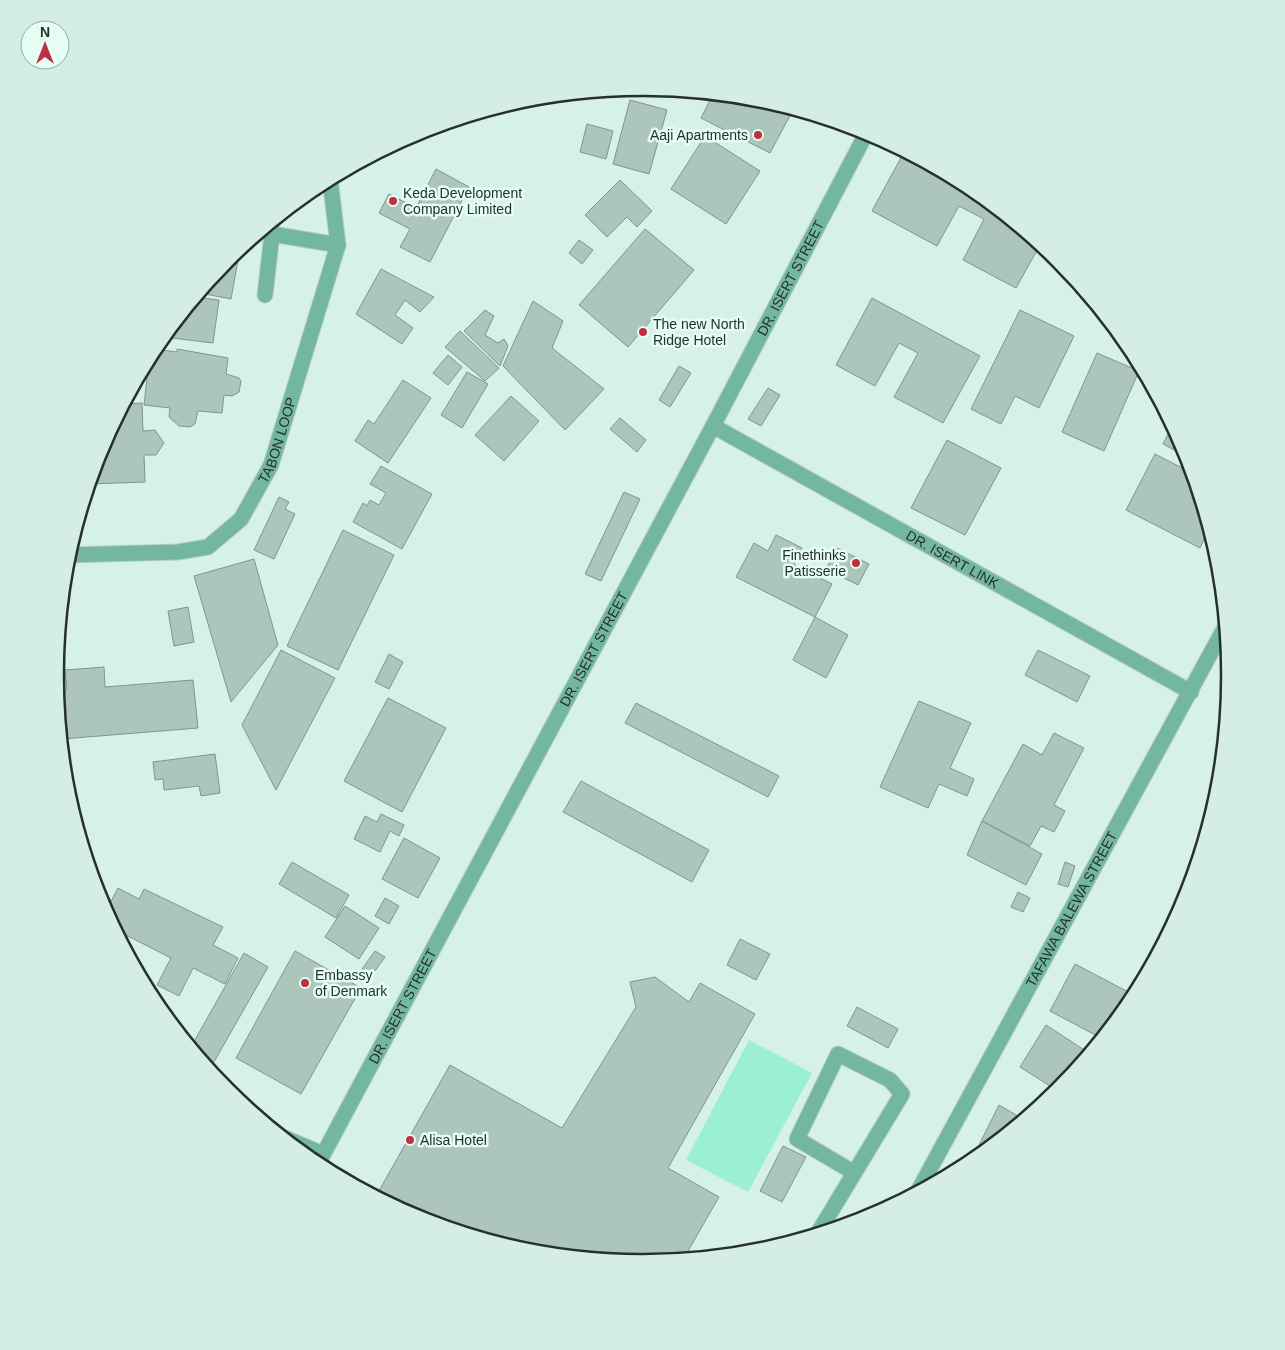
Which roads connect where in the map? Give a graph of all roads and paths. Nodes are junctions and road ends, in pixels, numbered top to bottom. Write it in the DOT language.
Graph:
graph roads {
  1 [pos="863,140"];
  2 [pos="331,188"];
  3 [pos="274,230"];
  4 [pos="271,232"];
  5 [pos="338,245"];
  6 [pos="265,295"];
  7 [pos="714,426"];
  8 [pos="77,555"];
  9 [pos="1220,637"];
  10 [pos="1191,692"];
  11 [pos="321,1156"];
  12 [pos="853,1172"];
  13 [pos="924,1180"];
  14 [pos="823,1225"];
  1 -- 7 [label="street, DR. ISERT STREET"];
  2 -- 5 [label="street, TABON LOOP"];
  3 -- 5 [label="street"];
  4 -- 6 [label="street"];
  5 -- 8 [label="street, TABON LOOP"];
  7 -- 10 [label="street, DR. ISERT LINK"];
  7 -- 11 [label="street, DR. ISERT STREET"];
  9 -- 10 [label="street, TAFAWA BALEWA STREET"];
  10 -- 13 [label="street, TAFAWA BALEWA STREET"];
  12 -- 12 [label="street"];
  12 -- 14 [label="street"];
}
